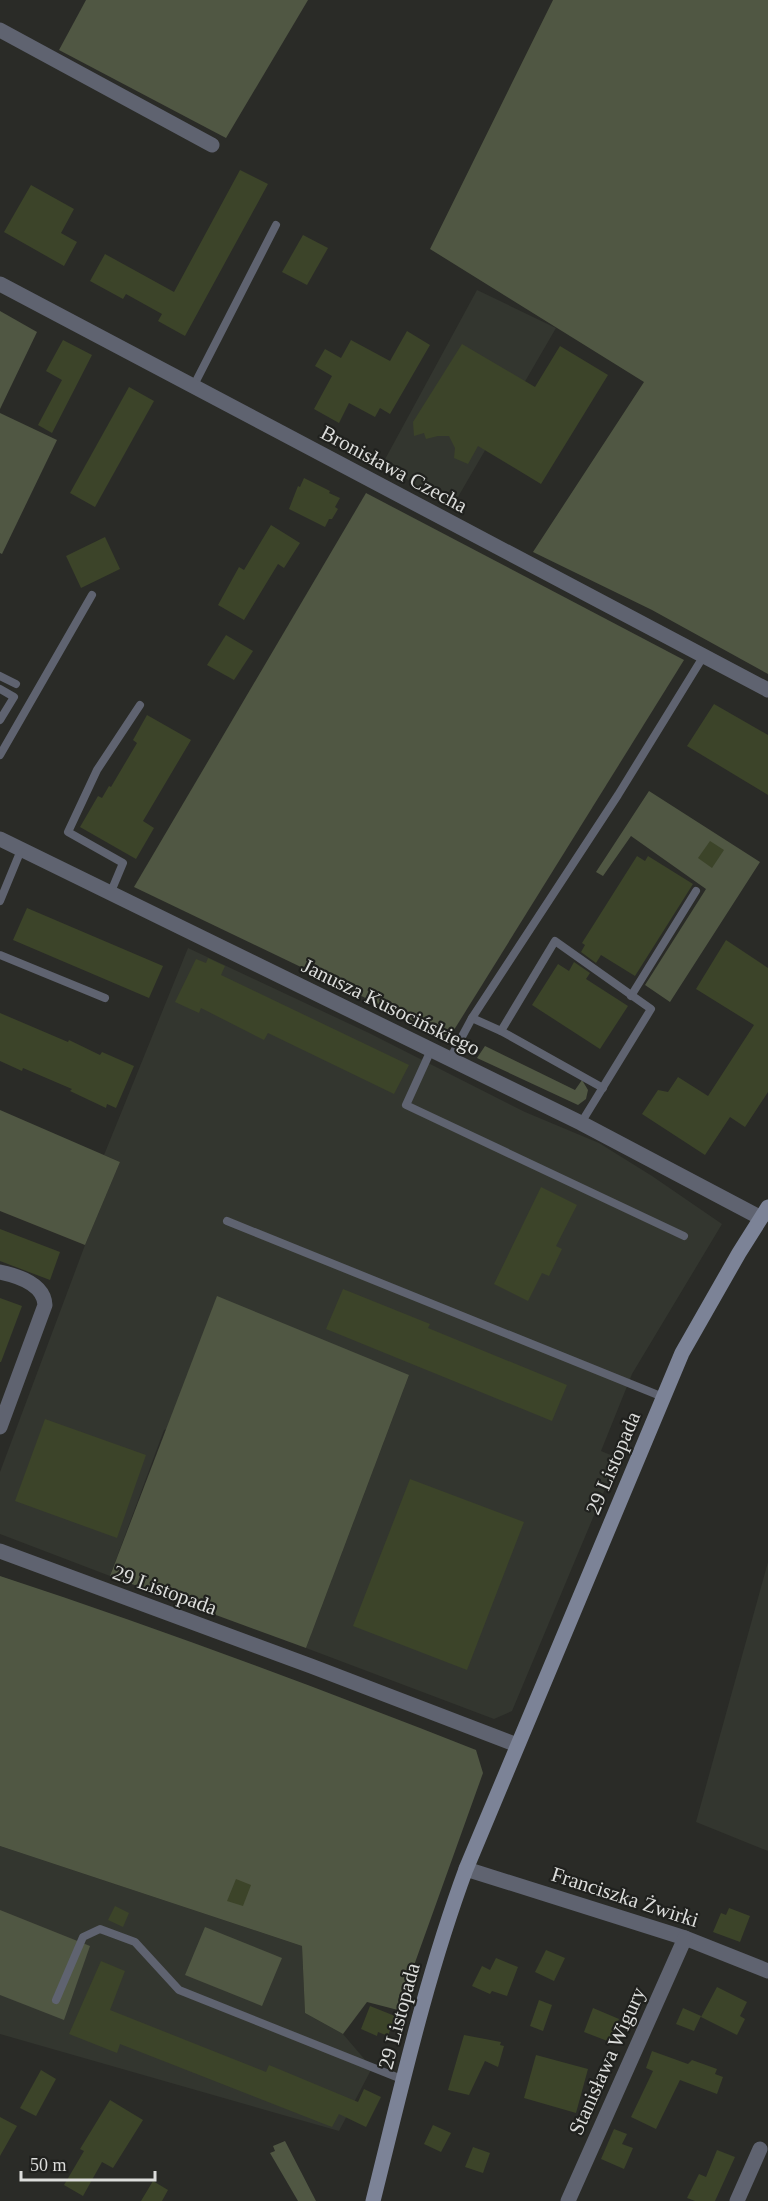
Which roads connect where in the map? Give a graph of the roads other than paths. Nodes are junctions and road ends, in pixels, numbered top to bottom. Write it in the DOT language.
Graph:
graph roads {
  1 [pos="0,30"];
  2 [pos="212,145"];
  3 [pos="276,225"];
  4 [pos="0,284"];
  5 [pos="193,387"];
  6 [pos="92,596"];
  7 [pos="703,657"];
  8 [pos="0,676"];
  9 [pos="15,684"];
  10 [pos="0,689"];
  11 [pos="768,690"];
  12 [pos="140,705"];
  13 [pos="0,720"];
  14 [pos="0,755"];
  15 [pos="0,840"];
  16 [pos="21,850"];
  17 [pos="696,891"];
  18 [pos="110,894"];
  19 [pos="0,901"];
  20 [pos="0,956"];
  21 [pos="631,996"];
  22 [pos="105,998"];
  23 [pos="472,1018"];
  24 [pos="501,1031"];
  25 [pos="431,1050"];
  26 [pos="450,1059"];
  27 [pos="603,1088"];
  28 [pos="581,1123"];
  29 [pos="764,1213"];
  30 [pos="226,1221"];
  31 [pos="684,1236"];
  32 [pos="0,1272"];
  33 [pos="663,1397"];
  34 [pos="0,1427"];
  35 [pos="0,1551"];
  36 [pos="517,1745"];
  37 [pos="466,1869"];
  38 [pos="685,1938"];
  39 [pos="768,1971"];
  40 [pos="56,2000"];
  41 [pos="404,2080"];
  42 [pos="760,2149"];
  43 [pos="373,2201"];
  44 [pos="568,2201"];
  45 [pos="737,2201"];
  1 -- 2 [label="street"];
  3 -- 5 [label="lane"];
  4 -- 5 [label="street, Bronisława Czecha"];
  5 -- 7 [label="street, Bronisława Czecha"];
  6 -- 14 [label="lane"];
  7 -- 11 [label="street, Bronisława Czecha"];
  7 -- 23 [label="lane"];
  8 -- 9 [label="lane"];
  10 -- 13 [label="lane"];
  12 -- 18 [label="lane"];
  15 -- 16 [label="street, Janusza Kusocińskiego"];
  16 -- 18 [label="street, Janusza Kusocińskiego"];
  16 -- 19 [label="lane"];
  17 -- 21 [label="lane"];
  18 -- 25 [label="street, Janusza Kusocińskiego"];
  20 -- 22 [label="lane"];
  21 -- 24 [label="lane"];
  21 -- 27 [label="lane"];
  23 -- 24 [label="lane"];
  23 -- 26 [label="lane"];
  24 -- 27 [label="lane"];
  25 -- 26 [label="street, Janusza Kusocińskiego"];
  25 -- 31 [label="lane"];
  26 -- 28 [label="street, Janusza Kusocińskiego"];
  27 -- 28 [label="lane"];
  28 -- 29 [label="street, Janusza Kusocińskiego"];
  29 -- 33 [label="street, 29 Listopada"];
  30 -- 33 [label="lane"];
  32 -- 34 [label="street"];
  33 -- 36 [label="street, 29 Listopada"];
  35 -- 36 [label="street, 29 Listopada"];
  36 -- 37 [label="street, 29 Listopada"];
  37 -- 38 [label="street, Franciszka Żwirki"];
  37 -- 41 [label="street, 29 Listopada"];
  38 -- 39 [label="street, Franciszka Żwirki"];
  38 -- 44 [label="street, Stanisława Wigury"];
  40 -- 41 [label="lane"];
  41 -- 43 [label="street, 29 Listopada"];
  42 -- 45 [label="street"];
}
